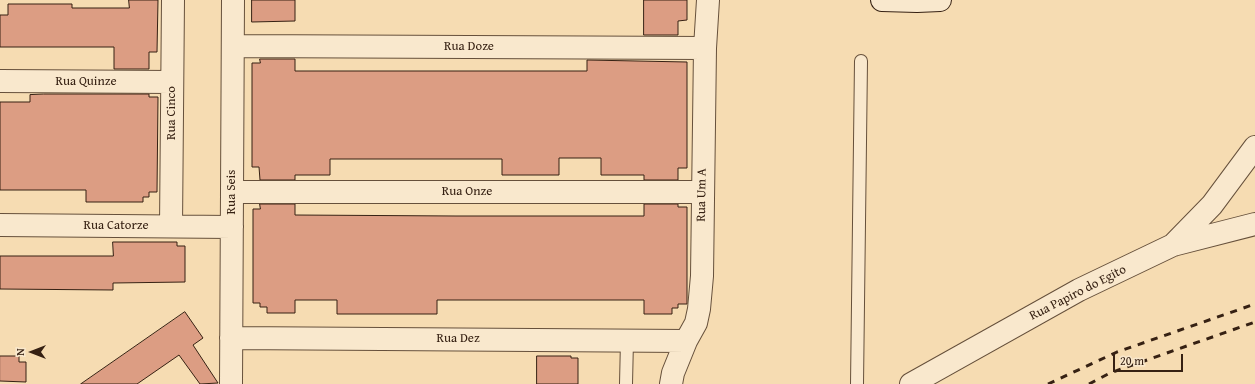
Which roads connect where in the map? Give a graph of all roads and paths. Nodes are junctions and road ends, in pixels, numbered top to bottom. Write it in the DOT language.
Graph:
graph roads {
  1 [pos="173,0"];
  2 [pos="233,0"];
  3 [pos="708,0"];
  4 [pos="889,0"];
  5 [pos="940,0"];
  6 [pos="233,46"];
  7 [pos="705,48"];
  8 [pos="862,61"];
  9 [pos="0,81"];
  10 [pos="172,82"];
  11 [pos="1255,148"];
  12 [pos="232,192"];
  13 [pos="702,192"];
  14 [pos="1255,224"];
  15 [pos="0,225"];
  16 [pos="171,226"];
  17 [pos="232,227"];
  18 [pos="1173,245"];
  19 [pos="232,338"];
  20 [pos="627,340"];
  21 [pos="686,341"];
  22 [pos="231,384"];
  23 [pos="626,384"];
  24 [pos="671,384"];
  25 [pos="857,384"];
  26 [pos="911,384"];
  1 -- 10 [label="street, Rua Cinco"];
  2 -- 6 [label="street, Rua Seis"];
  3 -- 7 [label="street, Rua Um A"];
  4 -- 5 [label="street"];
  6 -- 7 [label="street, Rua Doze"];
  6 -- 12 [label="street, Rua Seis"];
  7 -- 13 [label="street, Rua Um A"];
  8 -- 25 [label="lane"];
  9 -- 10 [label="street, Rua Quinze"];
  10 -- 16 [label="street, Rua Cinco"];
  11 -- 18 [label="street"];
  12 -- 13 [label="street, Rua Onze"];
  12 -- 17 [label="street, Rua Seis"];
  13 -- 21 [label="street, Rua Um A"];
  14 -- 18 [label="street, Rua Papiro do Egito"];
  15 -- 16 [label="street, Rua Catorze"];
  16 -- 17 [label="street, Rua Catorze"];
  17 -- 19 [label="street, Rua Seis"];
  18 -- 26 [label="street, Rua Papiro do Egito"];
  19 -- 20 [label="street, Rua Dez"];
  19 -- 22 [label="street, Rua Seis"];
  20 -- 21 [label="street, Rua Dez"];
  20 -- 23 [label="lane"];
  21 -- 24 [label="street, Rua Um A"];
}
